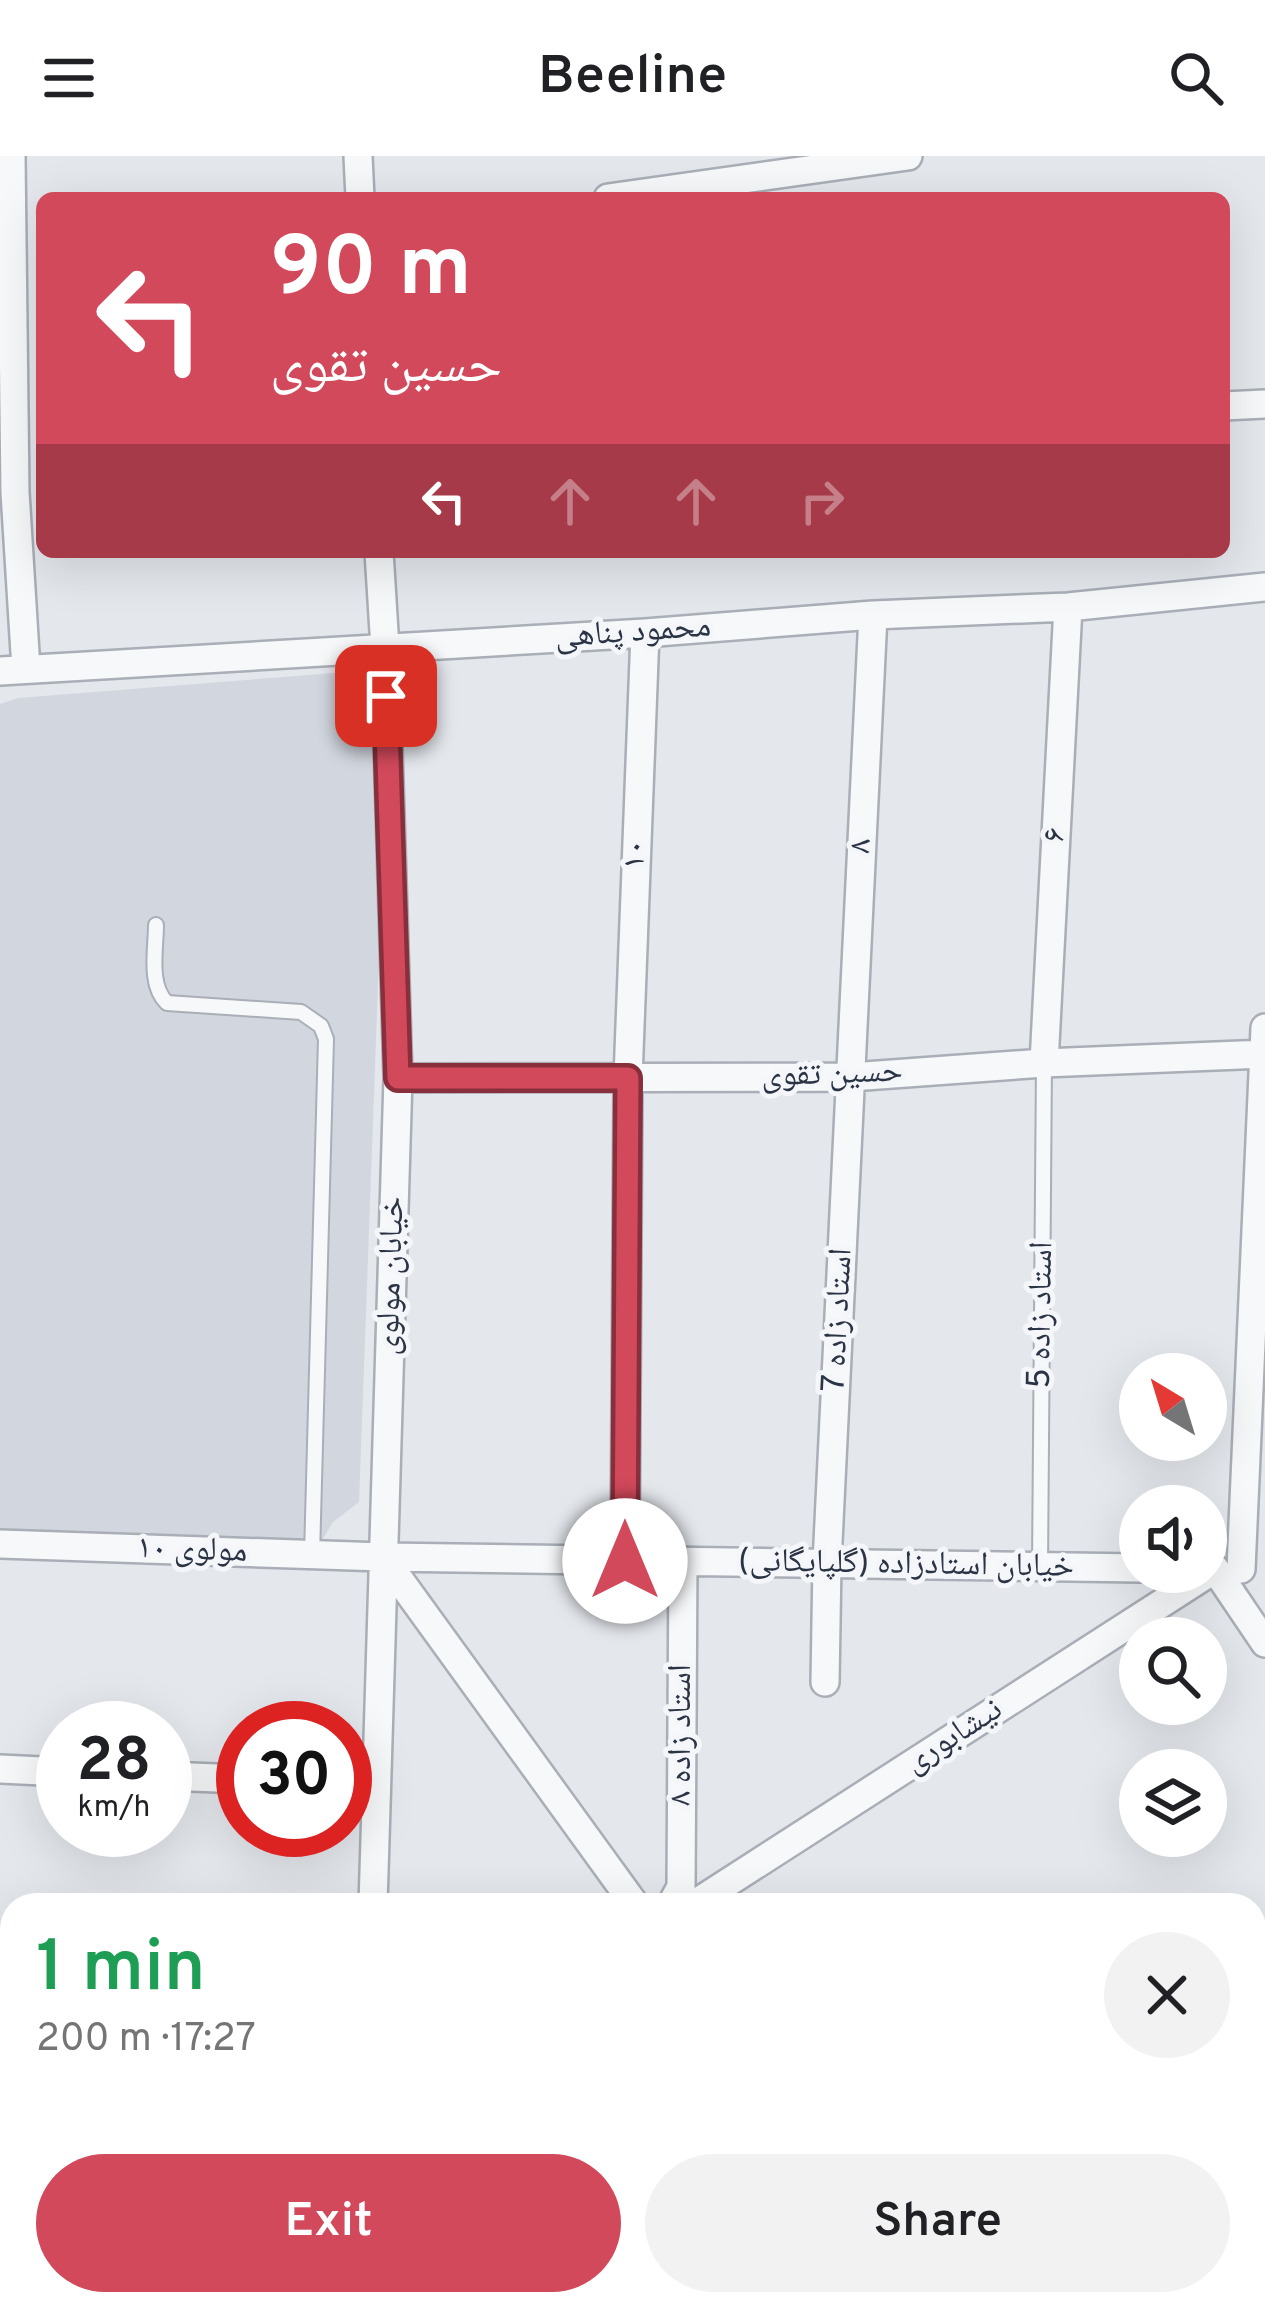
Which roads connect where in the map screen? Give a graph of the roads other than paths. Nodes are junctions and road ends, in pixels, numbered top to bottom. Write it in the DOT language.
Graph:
graph roads {
  1 [pos="11,156"];
  2 [pos="358,156"];
  3 [pos="908,156"];
  4 [pos="790,164"];
  5 [pos="360,192"];
  6 [pos="640,192"];
  7 [pos="1265,404"];
  8 [pos="1230,406"];
  9 [pos="19,491"];
  10 [pos="379,558"];
  11 [pos="1265,587"];
  12 [pos="1068,608"];
  13 [pos="873,615"];
  14 [pos="645,633"];
  15 [pos="385,648"];
  16 [pos="13,670"];
  17 [pos="156,925"];
  18 [pos="1265,1028"];
  19 [pos="1264,1054"];
  20 [pos="1044,1063"];
  21 [pos="851,1077"];
  22 [pos="398,1078"];
  23 [pos="628,1078"];
  24 [pos="0,1544"];
  25 [pos="312,1555"];
  26 [pos="383,1558"];
  27 [pos="625,1561"];
  28 [pos="683,1562"];
  29 [pos="827,1563"];
  30 [pos="1040,1567"];
  31 [pos="1119,1568"];
  32 [pos="1232,1569"];
  33 [pos="1265,1642"];
  34 [pos="825,1682"];
  35 [pos="0,1769"];
  36 [pos="36,1771"];
  37 [pos="372,1784"];
  38 [pos="376,1784"];
  39 [pos="373,1893"];
  40 [pos="626,1893"];
  41 [pos="678,1893"];
  42 [pos="712,1893"];
  1 -- 9 [label="street"];
  2 -- 5 [label="street"];
  3 -- 4 [label="street"];
  4 -- 6 [label="street"];
  7 -- 8 [label="street"];
  9 -- 16 [label="street"];
  10 -- 15 [label="street, خیابان مولوی"];
  11 -- 12 [label="street, محمود پناهی"];
  12 -- 13 [label="street, محمود پناهی"];
  12 -- 20 [label="street, ۶"];
  13 -- 14 [label="street, محمود پناهی"];
  13 -- 21 [label="street, ۸"];
  14 -- 15 [label="street, محمود پناهی"];
  14 -- 23 [label="street, ۱۰"];
  15 -- 16 [label="street, محمود پناهی"];
  15 -- 22 [label="street, خیابان مولوی"];
  17 -- 25 [label="lane"];
  18 -- 19 [label="street"];
  19 -- 20 [label="street, حسین تقوی"];
  19 -- 32 [label="street"];
  20 -- 21 [label="street, حسین تقوی"];
  20 -- 30 [label="lane, استاد زاده 5"];
  21 -- 23 [label="street, حسین تقوی"];
  21 -- 29 [label="street, استاد زاده 7"];
  22 -- 23 [label="street, حسین تقوی"];
  22 -- 26 [label="street, خیابان مولوی"];
  23 -- 27 [label="street, ۱۰"];
  24 -- 25 [label="street, مولوی ۱۰"];
  25 -- 26 [label="street, مولوی ۱۰"];
  26 -- 27 [label="street, خیابان استادزاده (گلپایگانی)"];
  26 -- 38 [label="street, خیابان مولوی"];
  26 -- 40 [label="street"];
  27 -- 28 [label="street, خیابان استادزاده (گلپایگانی)"];
  28 -- 29 [label="street, خیابان استادزاده (گلپایگانی)"];
  28 -- 41 [label="street, استاد زاده ۸"];
  29 -- 30 [label="street, خیابان استادزاده (گلپایگانی)"];
  29 -- 34 [label="street, استاد زاده 7"];
  30 -- 31 [label="street, خیابان استادزاده (گلپایگانی)"];
  32 -- 33 [label="street"];
  32 -- 42 [label="street, نیشابوری"];
  35 -- 36 [label="street"];
  37 -- 38 [label="street"];
  38 -- 39 [label="street, خیابان مولوی"];
}
